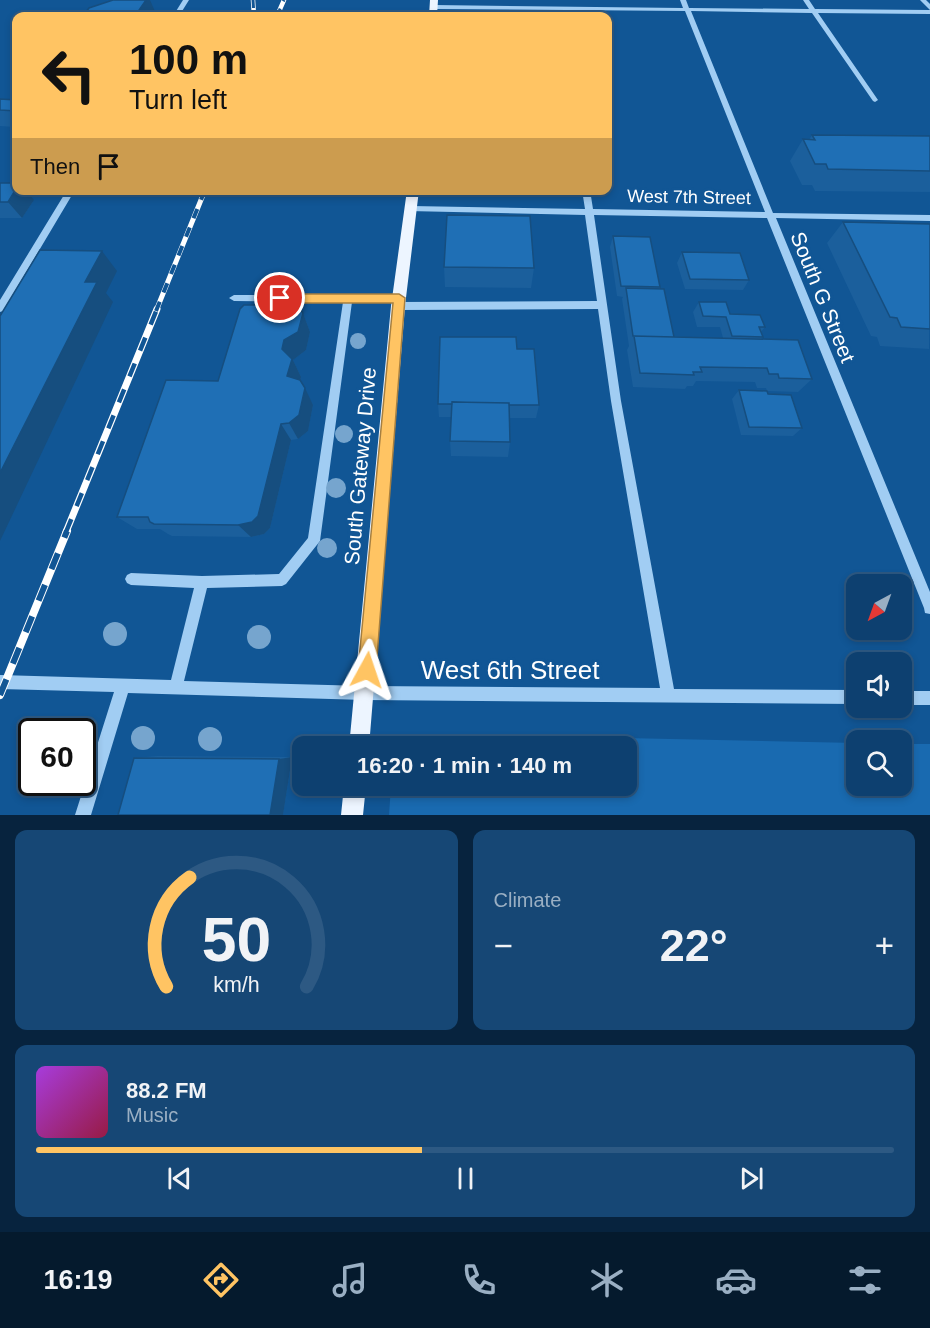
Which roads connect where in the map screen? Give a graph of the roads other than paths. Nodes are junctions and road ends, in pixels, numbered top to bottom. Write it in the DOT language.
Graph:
graph roads {
  1 [pos="806,0"];
  2 [pos="923,0"];
  3 [pos="480,4"];
  4 [pos="685,5"];
  5 [pos="434,8"];
  6 [pos="561,8"];
  7 [pos="930,10"];
  8 [pos="813,11"];
  9 [pos="562,12"];
  10 [pos="875,100"];
  11 [pos="68,195"];
  12 [pos="412,195"];
  13 [pos="587,195"];
  14 [pos="411,209"];
  15 [pos="590,212"];
  16 [pos="770,215"];
  17 [pos="930,218"];
  18 [pos="234,298"];
  19 [pos="348,299"];
  20 [pos="399,302"];
  21 [pos="602,306"];
  22 [pos="0,308"];
  23 [pos="131,579"];
  24 [pos="202,582"];
  25 [pos="930,608"];
  26 [pos="0,682"];
  27 [pos="123,685"];
  28 [pos="176,687"];
  29 [pos="365,693"];
  30 [pos="668,695"];
  31 [pos="846,697"];
  32 [pos="912,698"];
  33 [pos="930,698"];
  34 [pos="360,736"];
  35 [pos="354,796"];
  36 [pos="83,815"];
  37 [pos="352,815"];
  1 -- 8 [label="street"];
  2 -- 7 [label="street"];
  3 -- 5 [label="street"];
  3 -- 6 [label="street"];
  4 -- 6 [label="street"];
  4 -- 8 [label="street"];
  4 -- 16 [label="street, South G Street"];
  6 -- 9 [label="street"];
  7 -- 8 [label="street"];
  8 -- 10 [label="street"];
  11 -- 22 [label="street"];
  12 -- 14 [label="main road, South Gateway Drive"];
  13 -- 15 [label="street"];
  14 -- 15 [label="street, West 7th Street"];
  14 -- 20 [label="main road, South Gateway Drive"];
  15 -- 16 [label="street, West 7th Street"];
  15 -- 21 [label="street"];
  16 -- 17 [label="street, West 7th Street"];
  16 -- 25 [label="street, South G Street"];
  18 -- 19 [label="street"];
  19 -- 20 [label="street"];
  19 -- 24 [label="street"];
  20 -- 21 [label="street"];
  20 -- 29 [label="main road, South Gateway Drive"];
  21 -- 30 [label="street"];
  23 -- 24 [label="street"];
  24 -- 28 [label="street"];
  26 -- 27 [label="street, West 6th Street"];
  27 -- 28 [label="street, West 6th Street"];
  27 -- 36 [label="street"];
  28 -- 29 [label="street, West 6th Street"];
  29 -- 30 [label="street, West 6th Street"];
  29 -- 34 [label="main road, South Gateway Drive"];
  30 -- 31 [label="street, West 6th Street"];
  32 -- 33 [label="street"];
  35 -- 37 [label="main road"];
}
